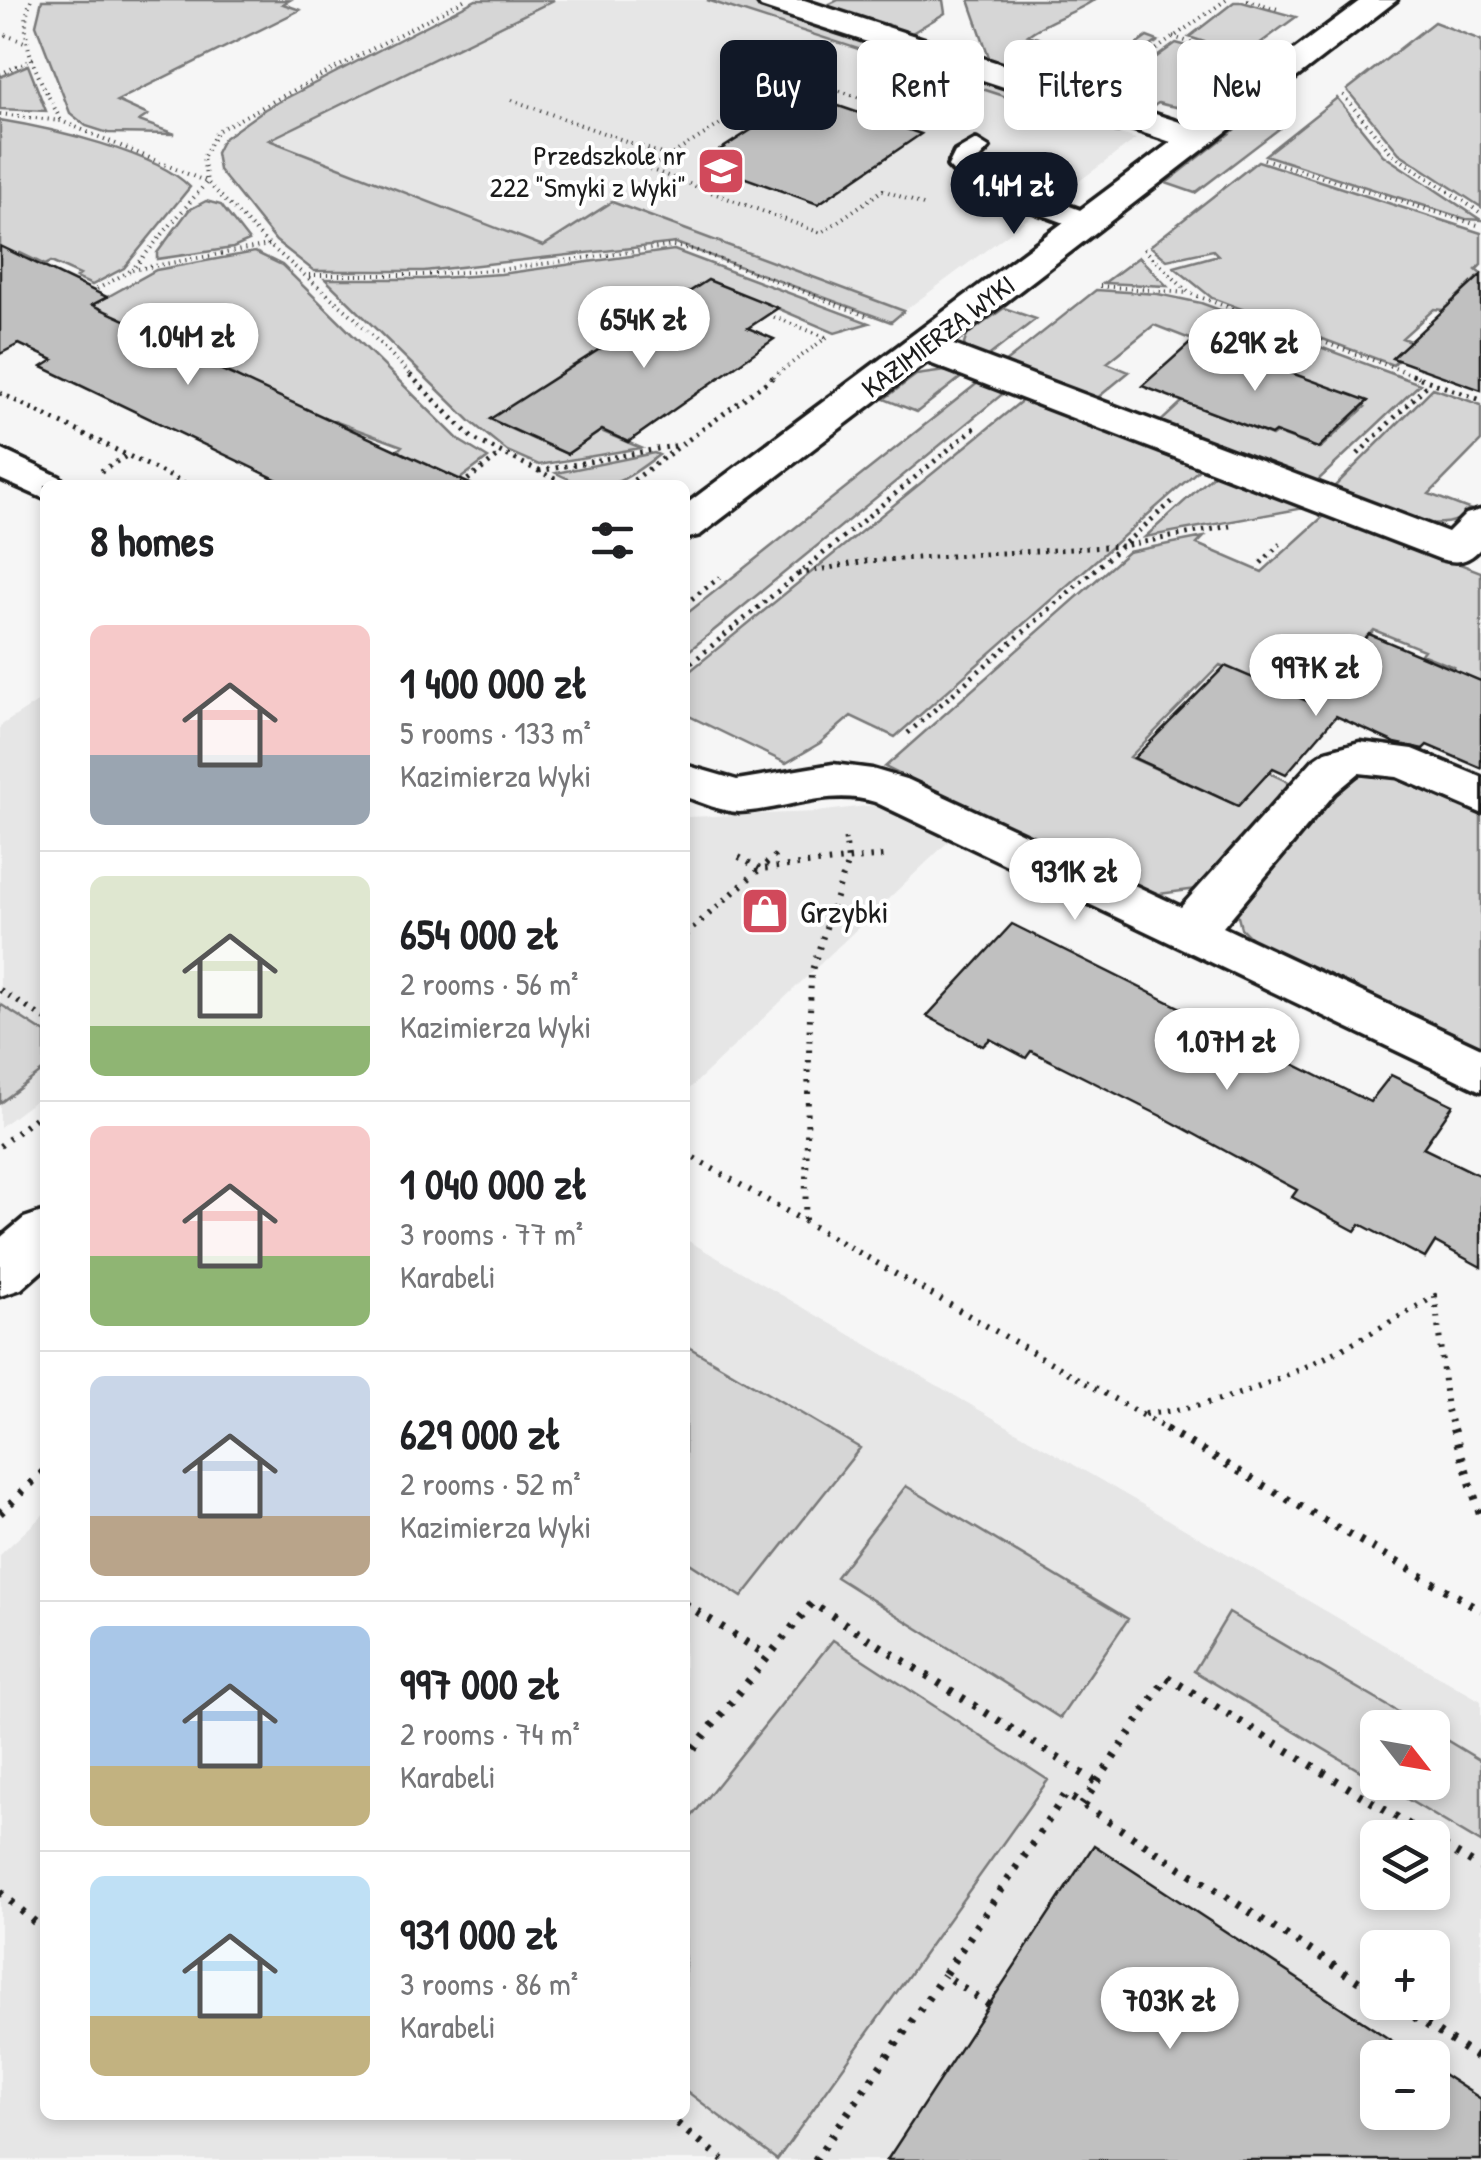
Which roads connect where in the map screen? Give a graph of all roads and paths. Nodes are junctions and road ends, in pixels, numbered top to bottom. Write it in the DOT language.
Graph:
graph roads {
  1 [pos="31,0"];
  2 [pos="464,0"];
  3 [pos="772,0"];
  4 [pos="1226,0"];
  5 [pos="1381,0"];
  6 [pos="0,33"];
  7 [pos="1172,37"];
  8 [pos="1182,40"];
  9 [pos="28,44"];
  10 [pos="1157,48"];
  11 [pos="34,58"];
  12 [pos="0,74"];
  13 [pos="1004,76"];
  14 [pos="1339,89"];
  15 [pos="512,100"];
  16 [pos="0,114"];
  17 [pos="61,121"];
  18 [pos="720,123"];
  19 [pos="1157,126"];
  20 [pos="1196,139"];
  21 [pos="976,148"];
  22 [pos="668,156"];
  23 [pos="1253,156"];
  24 [pos="206,182"];
  25 [pos="936,210"];
  26 [pos="1481,214"];
  27 [pos="1090,223"];
  28 [pos="1481,226"];
  29 [pos="269,245"];
  30 [pos="1140,246"];
  31 [pos="132,270"];
  32 [pos="308,275"];
  33 [pos="1088,286"];
  34 [pos="96,289"];
  35 [pos="1189,293"];
  36 [pos="774,316"];
  37 [pos="882,322"];
  38 [pos="922,347"];
  39 [pos="1430,382"];
  40 [pos="1024,388"];
  41 [pos="0,393"];
  42 [pos="8,397"];
  43 [pos="1481,400"];
  44 [pos="0,401"];
  45 [pos="680,444"];
  46 [pos="500,455"];
  47 [pos="128,456"];
  48 [pos="1219,460"];
  49 [pos="0,462"];
  50 [pos="536,471"];
  51 [pos="96,474"];
  52 [pos="178,480"];
  53 [pos="468,480"];
  54 [pos="556,480"];
  55 [pos="633,480"];
  56 [pos="40,483"];
  57 [pos="1314,497"];
  58 [pos="690,522"];
  59 [pos="1481,523"];
  60 [pos="1122,546"];
  61 [pos="798,574"];
  62 [pos="690,664"];
  63 [pos="855,780"];
  64 [pos="690,782"];
  65 [pos="1481,796"];
  66 [pos="888,856"];
  67 [pos="848,861"];
  68 [pos="690,930"];
  69 [pos="1189,932"];
  70 [pos="0,990"];
  71 [pos="40,1017"];
  72 [pos="1481,1071"];
  73 [pos="40,1114"];
  74 [pos="0,1146"];
  75 [pos="690,1156"];
  76 [pos="805,1221"];
  77 [pos="40,1238"];
  78 [pos="0,1272"];
  79 [pos="1142,1415"];
  80 [pos="40,1475"];
  81 [pos="0,1513"];
  82 [pos="1481,1517"];
  83 [pos="690,1607"];
  84 [pos="1481,1610"];
  85 [pos="768,1656"];
  86 [pos="690,1752"];
  87 [pos="1096,1782"];
  88 [pos="1082,1805"];
  89 [pos="1402,1820"];
  90 [pos="1450,1849"];
  91 [pos="1481,1868"];
  92 [pos="0,1892"];
  93 [pos="40,1927"];
  94 [pos="944,1975"];
  95 [pos="1360,1983"];
  96 [pos="989,2005"];
  97 [pos="1419,2020"];
  98 [pos="1481,2060"];
  99 [pos="672,2120"];
  100 [pos="723,2160"];
  101 [pos="814,2160"];
  1 -- 9 [label="path"];
  2 -- 24 [label="path"];
  3 -- 13 [label="street"];
  4 -- 7 [label="path"];
  5 -- 20 [label="street, KAZIMIERZA WYKI"];
  6 -- 9 [label="path"];
  7 -- 8 [label="path"];
  7 -- 10 [label="path"];
  9 -- 11 [label="path"];
  11 -- 12 [label="path"];
  11 -- 17 [label="path"];
  14 -- 26 [label="path"];
  15 -- 22 [label="path"];
  16 -- 17 [label="path"];
  17 -- 24 [label="path"];
  18 -- 22 [label="path"];
  19 -- 20 [label="street"];
  20 -- 27 [label="street, KAZIMIERZA WYKI"];
  21 -- 27 [label="lane"];
  22 -- 25 [label="path"];
  23 -- 28 [label="path"];
  24 -- 29 [label="path"];
  24 -- 31 [label="path"];
  27 -- 38 [label="street, KAZIMIERZA WYKI"];
  29 -- 31 [label="path"];
  29 -- 32 [label="path"];
  30 -- 35 [label="path"];
  31 -- 34 [label="path"];
  32 -- 37 [label="path"];
  32 -- 46 [label="path"];
  33 -- 35 [label="path"];
  35 -- 39 [label="path"];
  36 -- 45 [label="path"];
  38 -- 40 [label="street"];
  38 -- 58 [label="street, KAZIMIERZA WYKI"];
  39 -- 43 [label="path"];
  39 -- 57 [label="path"];
  40 -- 48 [label="street"];
  40 -- 61 [label="path"];
  41 -- 42 [label="path"];
  42 -- 44 [label="path"];
  42 -- 47 [label="path"];
  45 -- 50 [label="path"];
  45 -- 55 [label="path"];
  46 -- 50 [label="path"];
  46 -- 53 [label="path"];
  47 -- 51 [label="path"];
  47 -- 52 [label="path"];
  48 -- 57 [label="street"];
  48 -- 60 [label="path"];
  49 -- 56 [label="street"];
  50 -- 54 [label="path"];
  57 -- 59 [label="street"];
  60 -- 61 [label="path"];
  60 -- 63 [label="path"];
  61 -- 62 [label="path"];
  63 -- 64 [label="street"];
  63 -- 69 [label="street"];
  65 -- 69 [label="street"];
  66 -- 67 [label="path"];
  67 -- 68 [label="path"];
  67 -- 76 [label="path"];
  69 -- 72 [label="street"];
  70 -- 71 [label="path"];
  73 -- 74 [label="path"];
  75 -- 76 [label="path"];
  76 -- 79 [label="path"];
  77 -- 78 [label="street"];
  79 -- 82 [label="path"];
  79 -- 84 [label="path"];
  80 -- 81 [label="path"];
  83 -- 85 [label="path"];
  85 -- 86 [label="path"];
  85 -- 87 [label="path"];
  87 -- 88 [label="path"];
  87 -- 89 [label="path"];
  88 -- 94 [label="path"];
  88 -- 95 [label="path"];
  90 -- 91 [label="path"];
  92 -- 93 [label="path"];
  94 -- 96 [label="path"];
  94 -- 101 [label="path"];
  97 -- 98 [label="path"];
  99 -- 100 [label="path"];
}
